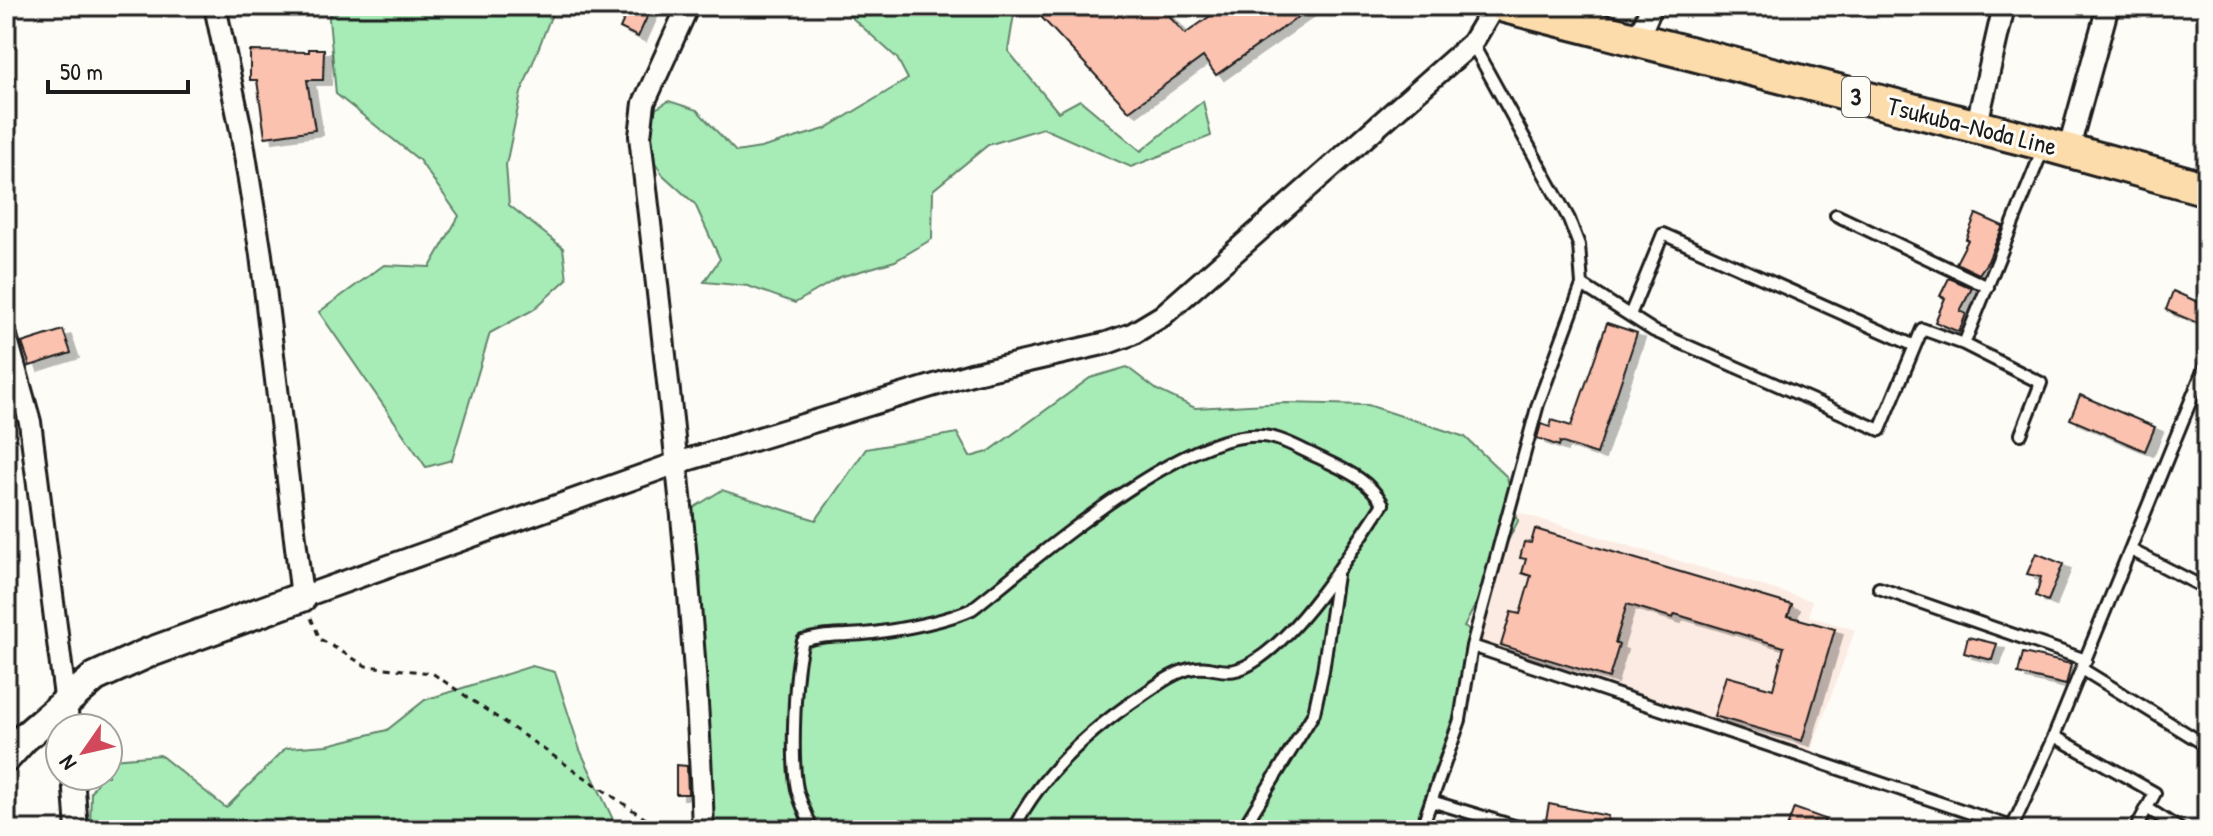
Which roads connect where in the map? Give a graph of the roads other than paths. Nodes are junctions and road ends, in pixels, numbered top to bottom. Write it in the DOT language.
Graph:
graph roads {
  1 [pos="215,6"];
  2 [pos="688,6"];
  3 [pos="1494,6"];
  4 [pos="1505,6"];
  5 [pos="1652,6"];
  6 [pos="2004,6"];
  7 [pos="2108,6"];
  8 [pos="1637,40"];
  9 [pos="1472,43"];
  10 [pos="1976,128"];
  11 [pos="2057,147"];
  12 [pos="2207,189"];
  13 [pos="1836,215"];
  14 [pos="1582,285"];
  15 [pos="1988,287"];
  16 [pos="1630,315"];
  17 [pos="7,340"];
  18 [pos="1964,344"];
  19 [pos="1915,346"];
  20 [pos="2207,361"];
  21 [pos="2196,389"];
  22 [pos="2207,394"];
  23 [pos="2021,434"];
  24 [pos="677,463"];
  25 [pos="2131,550"];
  26 [pos="1337,571"];
  27 [pos="1879,588"];
  28 [pos="2207,589"];
  29 [pos="302,597"];
  30 [pos="1472,646"];
  31 [pos="2084,664"];
  32 [pos="66,700"];
  33 [pos="67,712"];
  34 [pos="2054,736"];
  35 [pos="2207,746"];
  36 [pos="6,758"];
  37 [pos="74,792"];
  38 [pos="1431,801"];
  39 [pos="2147,808"];
  40 [pos="2011,828"];
  41 [pos="77,830"];
  42 [pos="703,830"];
  43 [pos="812,830"];
  44 [pos="1013,830"];
  45 [pos="1242,830"];
  46 [pos="1421,830"];
  47 [pos="1527,830"];
  48 [pos="2135,830"];
  49 [pos="2181,830"];
  1 -- 29 [label="street"];
  2 -- 24 [label="street"];
  3 -- 9 [label="street"];
  4 -- 8 [label="main road, Tsukuba-Noda Line / 3"];
  5 -- 8 [label="street"];
  6 -- 10 [label="street"];
  7 -- 11 [label="street"];
  8 -- 10 [label="main road, Tsukuba-Noda Line / 3"];
  9 -- 14 [label="lane"];
  9 -- 24 [label="street"];
  10 -- 11 [label="main road, Tsukuba-Noda Line / 3"];
  11 -- 12 [label="main road, Tsukuba-Noda Line / 3"];
  11 -- 15 [label="lane"];
  13 -- 15 [label="lane"];
  14 -- 16 [label="lane"];
  14 -- 30 [label="lane"];
  15 -- 18 [label="lane"];
  16 -- 19 [label="lane"];
  16 -- 19 [label="lane"];
  17 -- 32 [label="street"];
  18 -- 19 [label="lane"];
  18 -- 23 [label="lane"];
  20 -- 21 [label="lane"];
  21 -- 22 [label="lane"];
  21 -- 25 [label="lane"];
  24 -- 29 [label="street"];
  24 -- 42 [label="street"];
  25 -- 28 [label="lane"];
  25 -- 31 [label="lane"];
  26 -- 43 [label="lane"];
  26 -- 44 [label="lane"];
  26 -- 45 [label="lane"];
  27 -- 31 [label="lane"];
  29 -- 32 [label="street"];
  30 -- 38 [label="lane"];
  30 -- 40 [label="lane"];
  31 -- 34 [label="lane"];
  31 -- 35 [label="lane"];
  32 -- 33 [label="street"];
  32 -- 36 [label="street"];
  34 -- 39 [label="lane"];
  34 -- 40 [label="lane"];
  37 -- 41 [label="street"];
  38 -- 46 [label="lane"];
  38 -- 47 [label="lane"];
  39 -- 48 [label="lane"];
  39 -- 49 [label="lane"];
}
